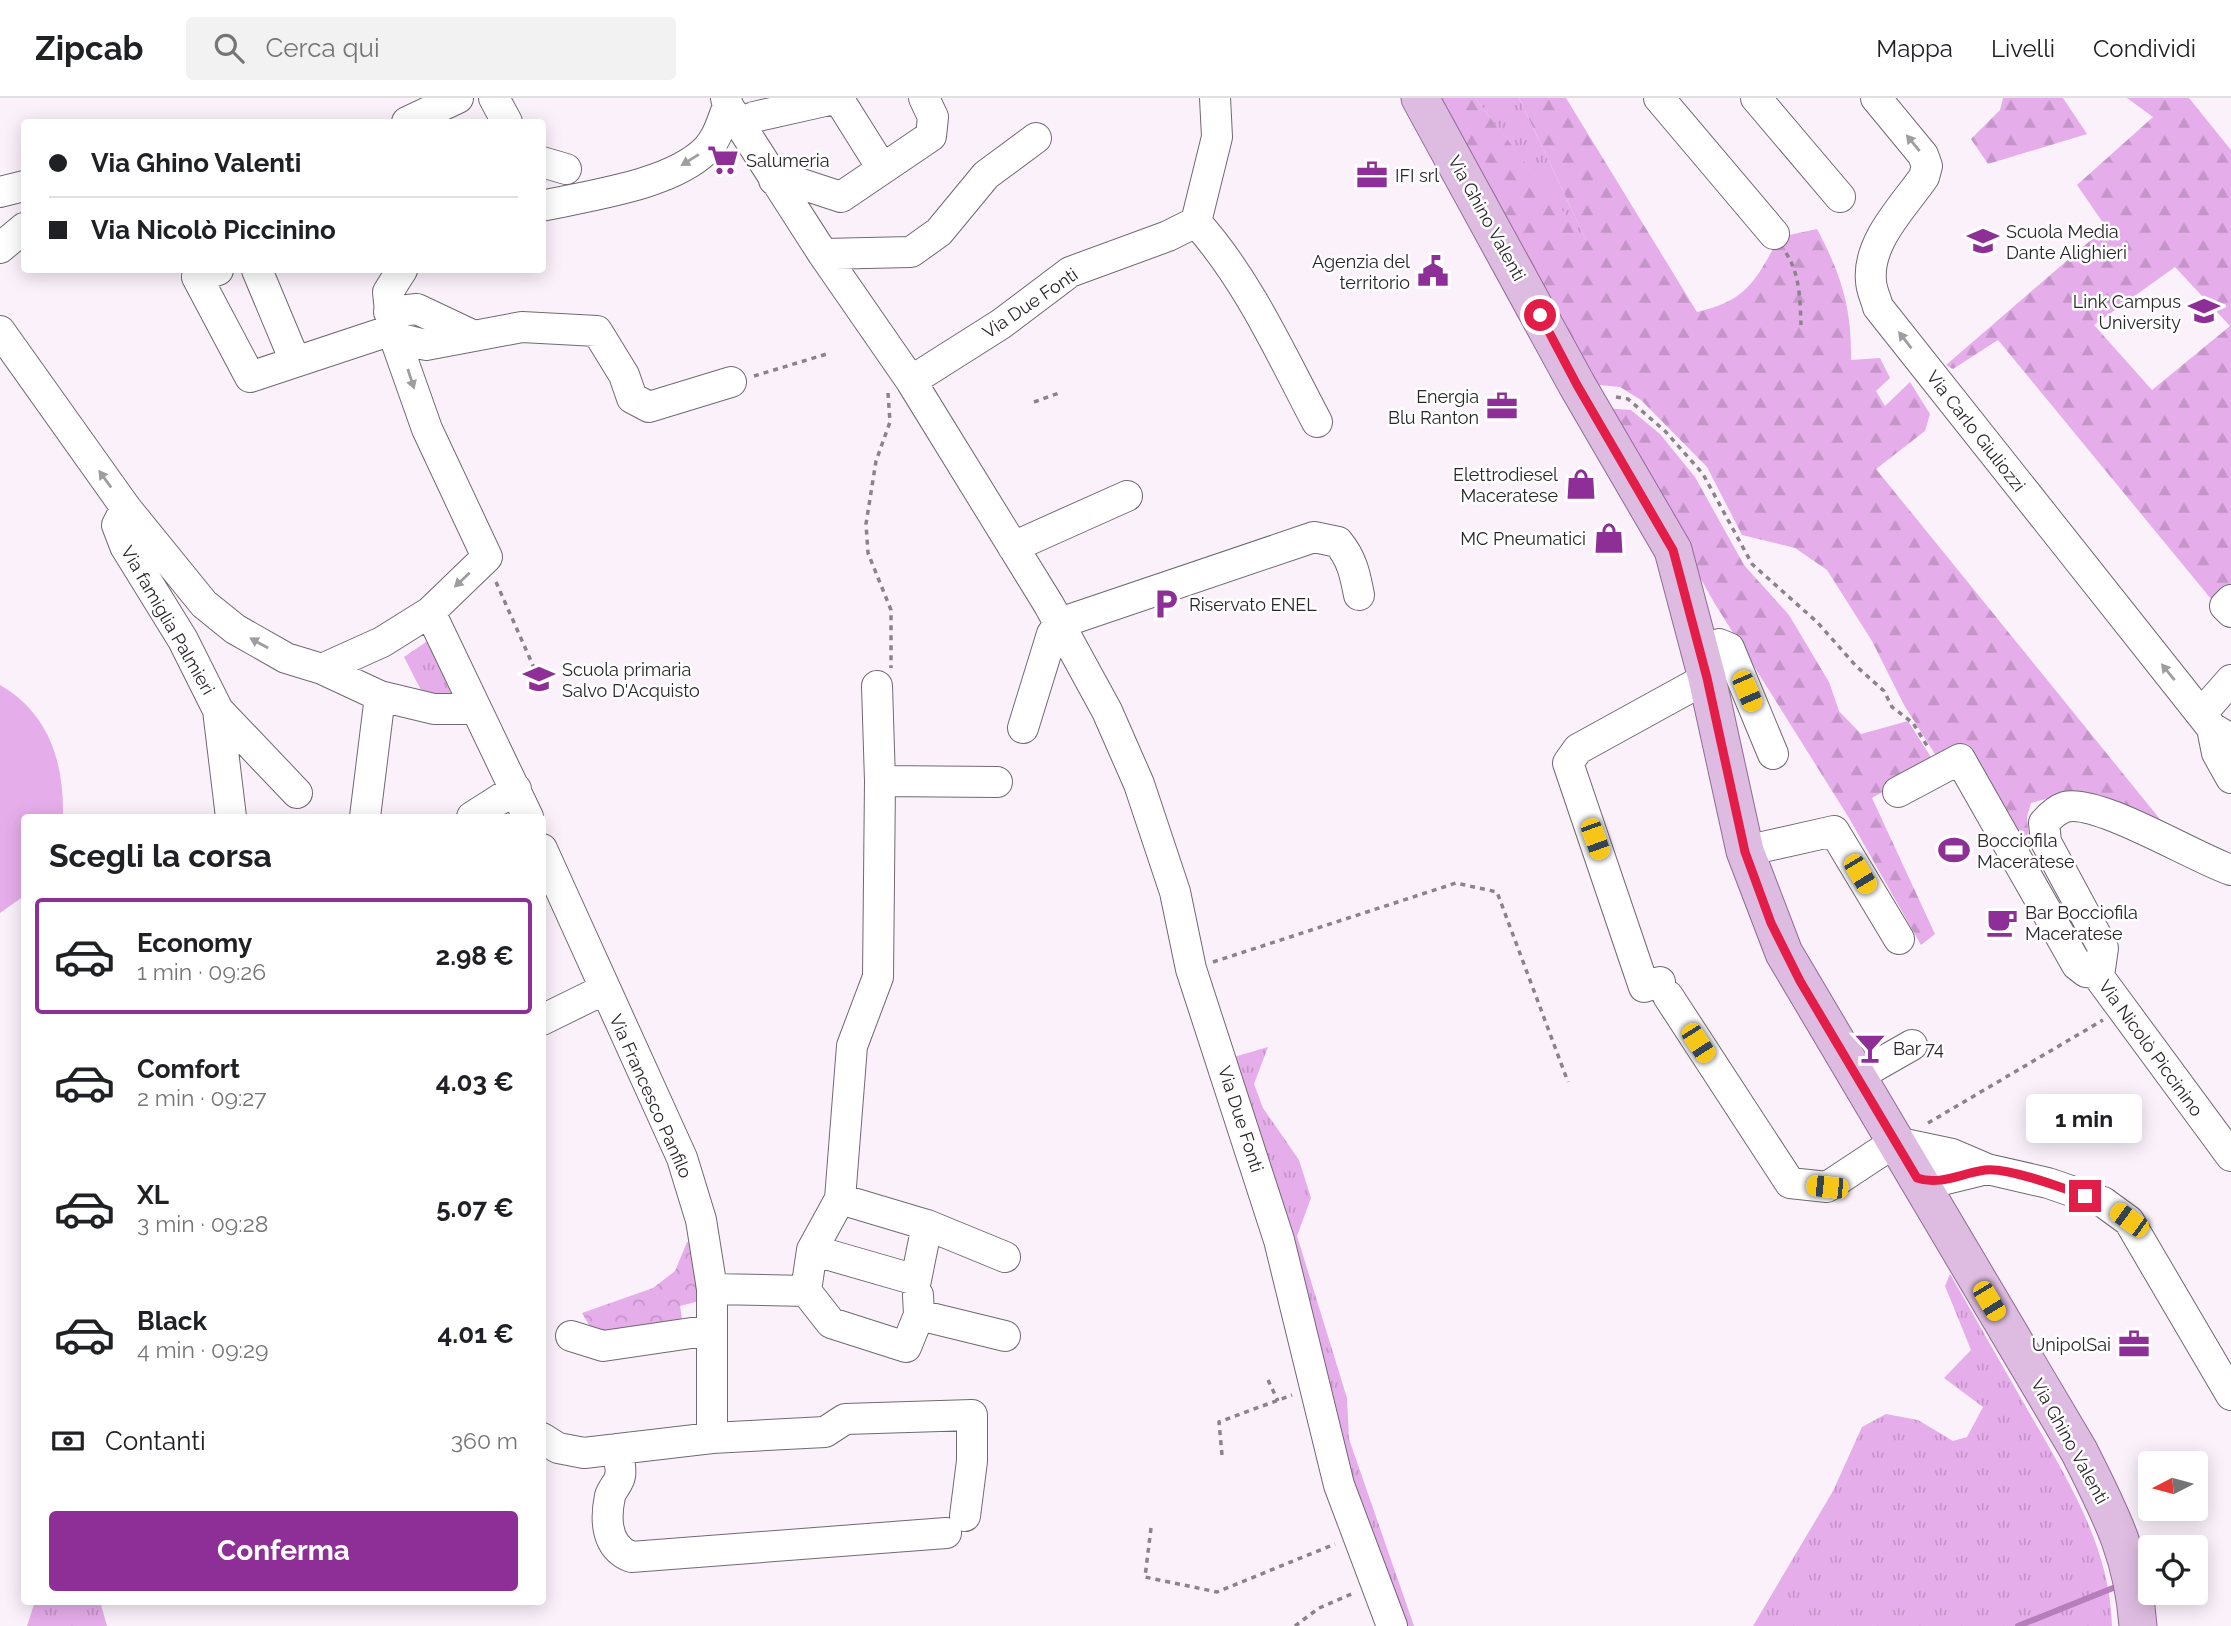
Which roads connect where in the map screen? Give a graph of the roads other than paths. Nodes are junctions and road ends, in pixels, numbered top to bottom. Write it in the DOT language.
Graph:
graph roads {
  1 [pos="458,98"];
  2 [pos="494,98"];
  3 [pos="924,98"];
  4 [pos="1215,98"];
  5 [pos="1420,98"];
  6 [pos="1659,98"];
  7 [pos="1756,98"];
  8 [pos="1876,98"];
  9 [pos="731,109"];
  10 [pos="413,119"];
  11 [pos="505,119"];
  12 [pos="1036,138"];
  13 [pos="875,158"];
  14 [pos="774,180"];
  15 [pos="21,187"];
  16 [pos="0,192"];
  17 [pos="1840,197"];
  18 [pos="548,204"];
  19 [pos="1196,222"];
  20 [pos="21,230"];
  21 [pos="1774,234"];
  22 [pos="0,248"];
  23 [pos="823,254"];
  24 [pos="209,273"];
  25 [pos="258,273"];
  26 [pos="400,273"];
  27 [pos="393,327"];
  28 [pos="0,331"];
  29 [pos="295,361"];
  30 [pos="903,370"];
  31 [pos="732,382"];
  32 [pos="1317,422"];
  33 [pos="1127,496"];
  34 [pos="126,508"];
  35 [pos="1013,547"];
  36 [pos="1359,595"];
  37 [pos="2231,600"];
  38 [pos="430,612"];
  39 [pos="2231,612"];
  40 [pos="1060,623"];
  41 [pos="1703,664"];
  42 [pos="322,669"];
  43 [pos="2231,680"];
  44 [pos="877,686"];
  45 [pos="380,696"];
  46 [pos="475,709"];
  47 [pos="218,710"];
  48 [pos="2215,726"];
  49 [pos="1023,728"];
  50 [pos="1773,754"];
  51 [pos="2231,778"];
  52 [pos="880,781"];
  53 [pos="997,782"];
  54 [pos="516,789"];
  55 [pos="1898,792"];
  56 [pos="297,793"];
  57 [pos="231,814"];
  58 [pos="365,814"];
  59 [pos="477,814"];
  60 [pos="527,814"];
  61 [pos="1745,852"];
  62 [pos="546,858"];
  63 [pos="2231,870"];
  64 [pos="1899,939"];
  65 [pos="2096,973"];
  66 [pos="603,990"];
  67 [pos="546,1018"];
  68 [pos="1912,1045"];
  69 [pos="1856,1077"];
  70 [pos="1910,1133"];
  71 [pos="2231,1156"];
  72 [pos="1971,1165"];
  73 [pos="1917,1178"];
  74 [pos="840,1199"];
  75 [pos="927,1226"];
  76 [pos="1947,1230"];
  77 [pos="812,1250"];
  78 [pos="1005,1257"];
  79 [pos="916,1280"];
  80 [pos="712,1289"];
  81 [pos="806,1291"];
  82 [pos="919,1315"];
  83 [pos="712,1330"];
  84 [pos="571,1336"];
  85 [pos="1005,1336"];
  86 [pos="2231,1395"];
  87 [pos="712,1438"];
  88 [pos="546,1440"];
  89 [pos="617,1449"];
  90 [pos="1392,1626"];
  91 [pos="2138,1626"];
  1 -- 10 [label="street"];
  2 -- 11 [label="street"];
  3 -- 14 [label="street"];
  4 -- 19 [label="street"];
  5 -- 41 [label="main road, Via Ghino Valenti"];
  6 -- 21 [label="street"];
  7 -- 17 [label="street"];
  48 -- 8 [label="street, Via Carlo Giuliozzi, one-way"];
  9 -- 13 [label="street"];
  9 -- 14 [label="street, Via Due Fonti"];
  9 -- 18 [label="street, one-way"];
  12 -- 23 [label="street"];
  14 -- 23 [label="street, Via Due Fonti"];
  15 -- 16 [label="street"];
  19 -- 30 [label="street, Via Due Fonti"];
  19 -- 32 [label="street"];
  20 -- 22 [label="street"];
  23 -- 30 [label="street, Via Due Fonti"];
  24 -- 29 [label="street"];
  25 -- 29 [label="street"];
  26 -- 27 [label="street"];
  27 -- 29 [label="street"];
  27 -- 31 [label="street"];
  27 -- 38 [label="street, one-way"];
  34 -- 28 [label="street, Via famiglia Palmieri, one-way"];
  30 -- 35 [label="street, Via Due Fonti"];
  33 -- 35 [label="street"];
  42 -- 34 [label="street, Via famiglia Palmieri, one-way"];
  34 -- 47 [label="street, Via famiglia Palmieri"];
  35 -- 40 [label="street, Via Due Fonti"];
  36 -- 40 [label="street"];
  37 -- 39 [label="street"];
  38 -- 42 [label="street"];
  38 -- 46 [label="street"];
  40 -- 49 [label="street"];
  40 -- 90 [label="street, Via Due Fonti"];
  41 -- 50 [label="street"];
  41 -- 61 [label="main road, Via Ghino Valenti"];
  41 -- 70 [label="street"];
  42 -- 45 [label="street, Via famiglia Palmieri"];
  43 -- 48 [label="street"];
  44 -- 52 [label="street"];
  45 -- 46 [label="street, Via famiglia Palmieri"];
  45 -- 58 [label="street"];
  46 -- 54 [label="street"];
  47 -- 56 [label="street"];
  47 -- 57 [label="street, Via famiglia Palmieri"];
  48 -- 51 [label="street"];
  52 -- 53 [label="street"];
  52 -- 74 [label="street"];
  54 -- 59 [label="street"];
  54 -- 60 [label="street"];
  55 -- 65 [label="street, Via Nicolò Piccinino"];
  61 -- 64 [label="street"];
  61 -- 69 [label="main road, Via Ghino Valenti"];
  62 -- 66 [label="street, Via Francesco Panfilo"];
  63 -- 65 [label="street, Via Nicolò Piccinino"];
  65 -- 71 [label="street, Via Nicolò Piccinino"];
  66 -- 67 [label="street"];
  66 -- 80 [label="street, Via Francesco Panfilo"];
  68 -- 69 [label="street"];
  69 -- 70 [label="main road, Via Ghino Valenti"];
  70 -- 72 [label="street"];
  70 -- 73 [label="main road, Via Ghino Valenti"];
  72 -- 73 [label="street"];
  72 -- 76 [label="street"];
  72 -- 86 [label="street"];
  73 -- 76 [label="main road, Via Ghino Valenti"];
  74 -- 75 [label="street"];
  74 -- 77 [label="street"];
  75 -- 78 [label="street"];
  75 -- 79 [label="street"];
  76 -- 91 [label="main road, Via Ghino Valenti"];
  77 -- 79 [label="street"];
  77 -- 81 [label="street"];
  79 -- 82 [label="street"];
  80 -- 81 [label="street"];
  80 -- 83 [label="street, Via Francesco Panfilo"];
  81 -- 82 [label="street"];
  82 -- 85 [label="street"];
  83 -- 84 [label="street"];
  83 -- 87 [label="street, Via Francesco Panfilo"];
  87 -- 89 [label="street"];
  87 -- 89 [label="street"];
  88 -- 89 [label="street"];
}
